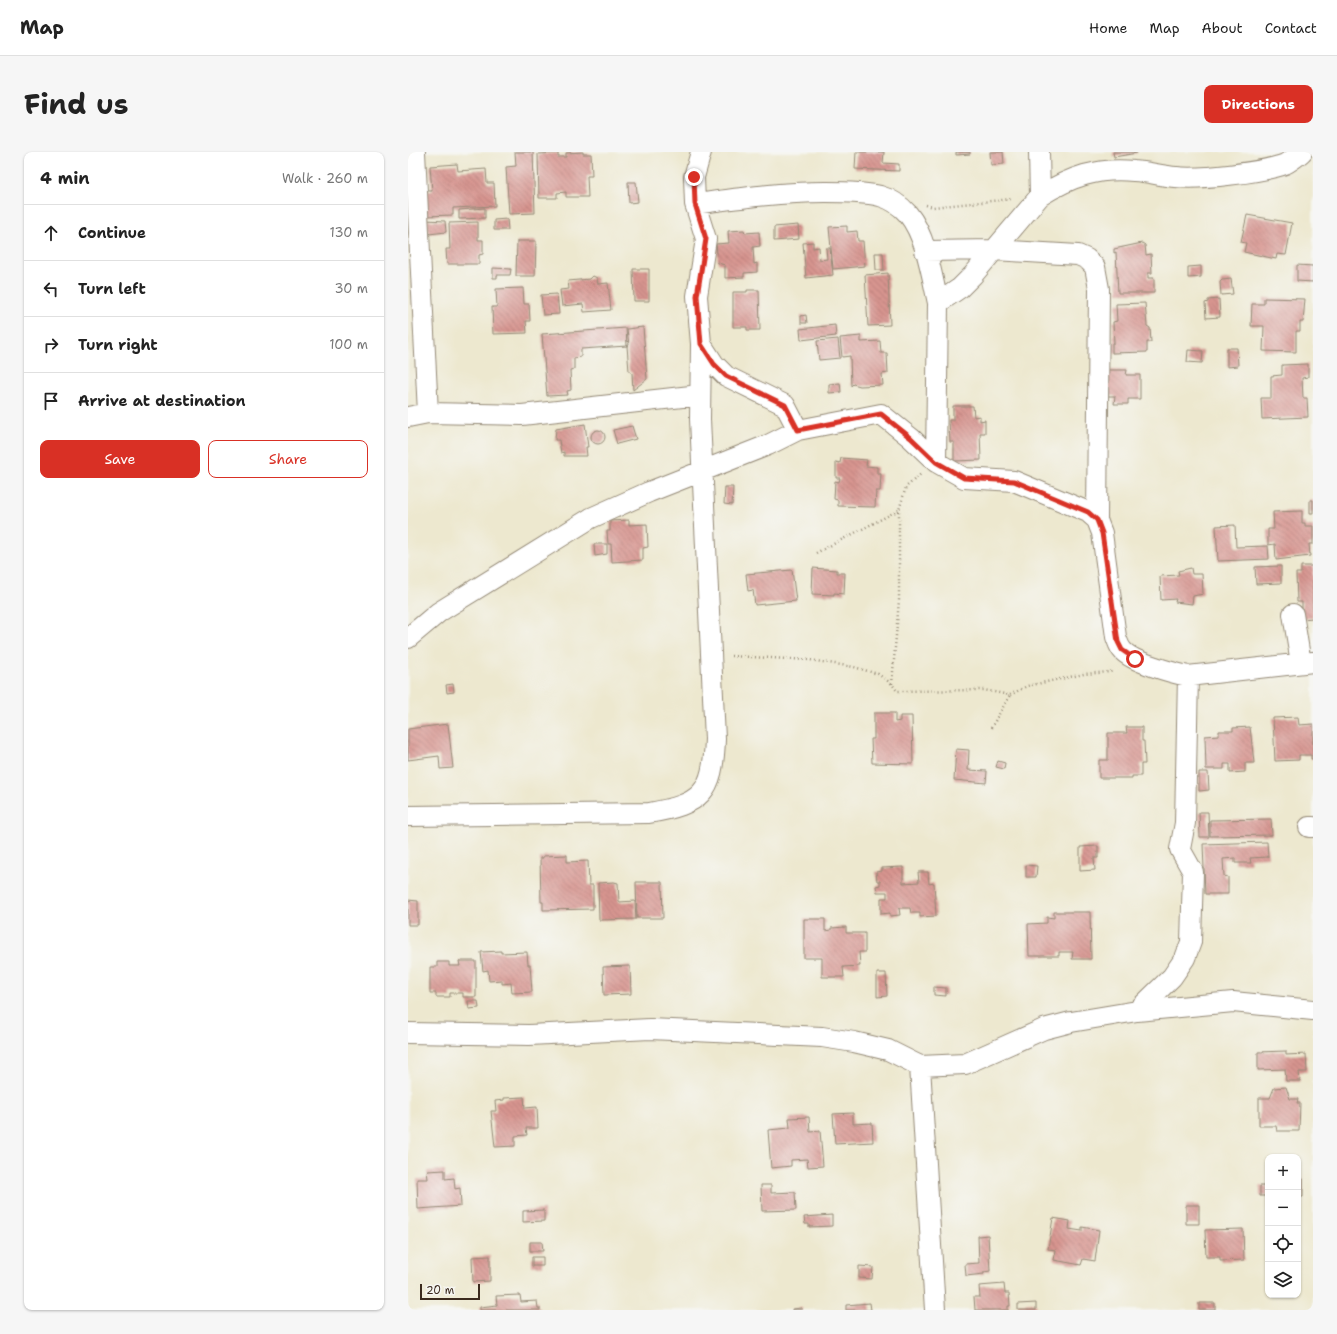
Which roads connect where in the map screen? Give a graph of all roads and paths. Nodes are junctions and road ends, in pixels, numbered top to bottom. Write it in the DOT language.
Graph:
graph roads {
  1 [pos="416,152"];
  2 [pos="702,152"];
  3 [pos="1039,152"];
  4 [pos="1302,152"];
  5 [pos="1040,196"];
  6 [pos="695,204"];
  7 [pos="918,204"];
  8 [pos="994,250"];
  9 [pos="925,251"];
  10 [pos="938,303"];
  11 [pos="701,344"];
  12 [pos="700,394"];
  13 [pos="428,413"];
  14 [pos="408,417"];
  15 [pos="798,430"];
  16 [pos="936,462"];
  17 [pos="702,469"];
  18 [pos="899,510"];
  19 [pos="1097,520"];
  20 [pos="816,554"];
  21 [pos="1293,614"];
  22 [pos="408,638"];
  23 [pos="712,656"];
  24 [pos="1135,659"];
  25 [pos="1307,662"];
  26 [pos="1188,676"];
  27 [pos="892,684"];
  28 [pos="1010,695"];
  29 [pos="991,728"];
  30 [pos="408,816"];
  31 [pos="1313,1010"];
  32 [pos="1137,1011"];
  33 [pos="408,1033"];
  34 [pos="920,1066"];
  35 [pos="935,1310"];
  1 -- 13 [label="street"];
  2 -- 6 [label="street"];
  3 -- 5 [label="street"];
  4 -- 5 [label="street"];
  5 -- 7 [label="path"];
  5 -- 8 [label="street"];
  6 -- 9 [label="street"];
  6 -- 11 [label="street"];
  8 -- 9 [label="street"];
  8 -- 10 [label="street"];
  8 -- 19 [label="street"];
  9 -- 10 [label="street"];
  10 -- 16 [label="street"];
  11 -- 12 [label="street"];
  11 -- 15 [label="street"];
  12 -- 13 [label="street"];
  12 -- 17 [label="street"];
  13 -- 14 [label="street"];
  15 -- 16 [label="street"];
  15 -- 17 [label="street"];
  16 -- 18 [label="path"];
  16 -- 19 [label="street"];
  17 -- 22 [label="street"];
  17 -- 23 [label="street"];
  18 -- 20 [label="path"];
  18 -- 27 [label="path"];
  19 -- 24 [label="street"];
  21 -- 25 [label="street"];
  23 -- 27 [label="path"];
  23 -- 30 [label="street"];
  24 -- 26 [label="street"];
  24 -- 28 [label="path"];
  25 -- 26 [label="street"];
  26 -- 32 [label="street"];
  27 -- 28 [label="path"];
  28 -- 29 [label="path"];
  31 -- 32 [label="street"];
  32 -- 34 [label="street"];
  33 -- 34 [label="street"];
  34 -- 35 [label="street"];
}
